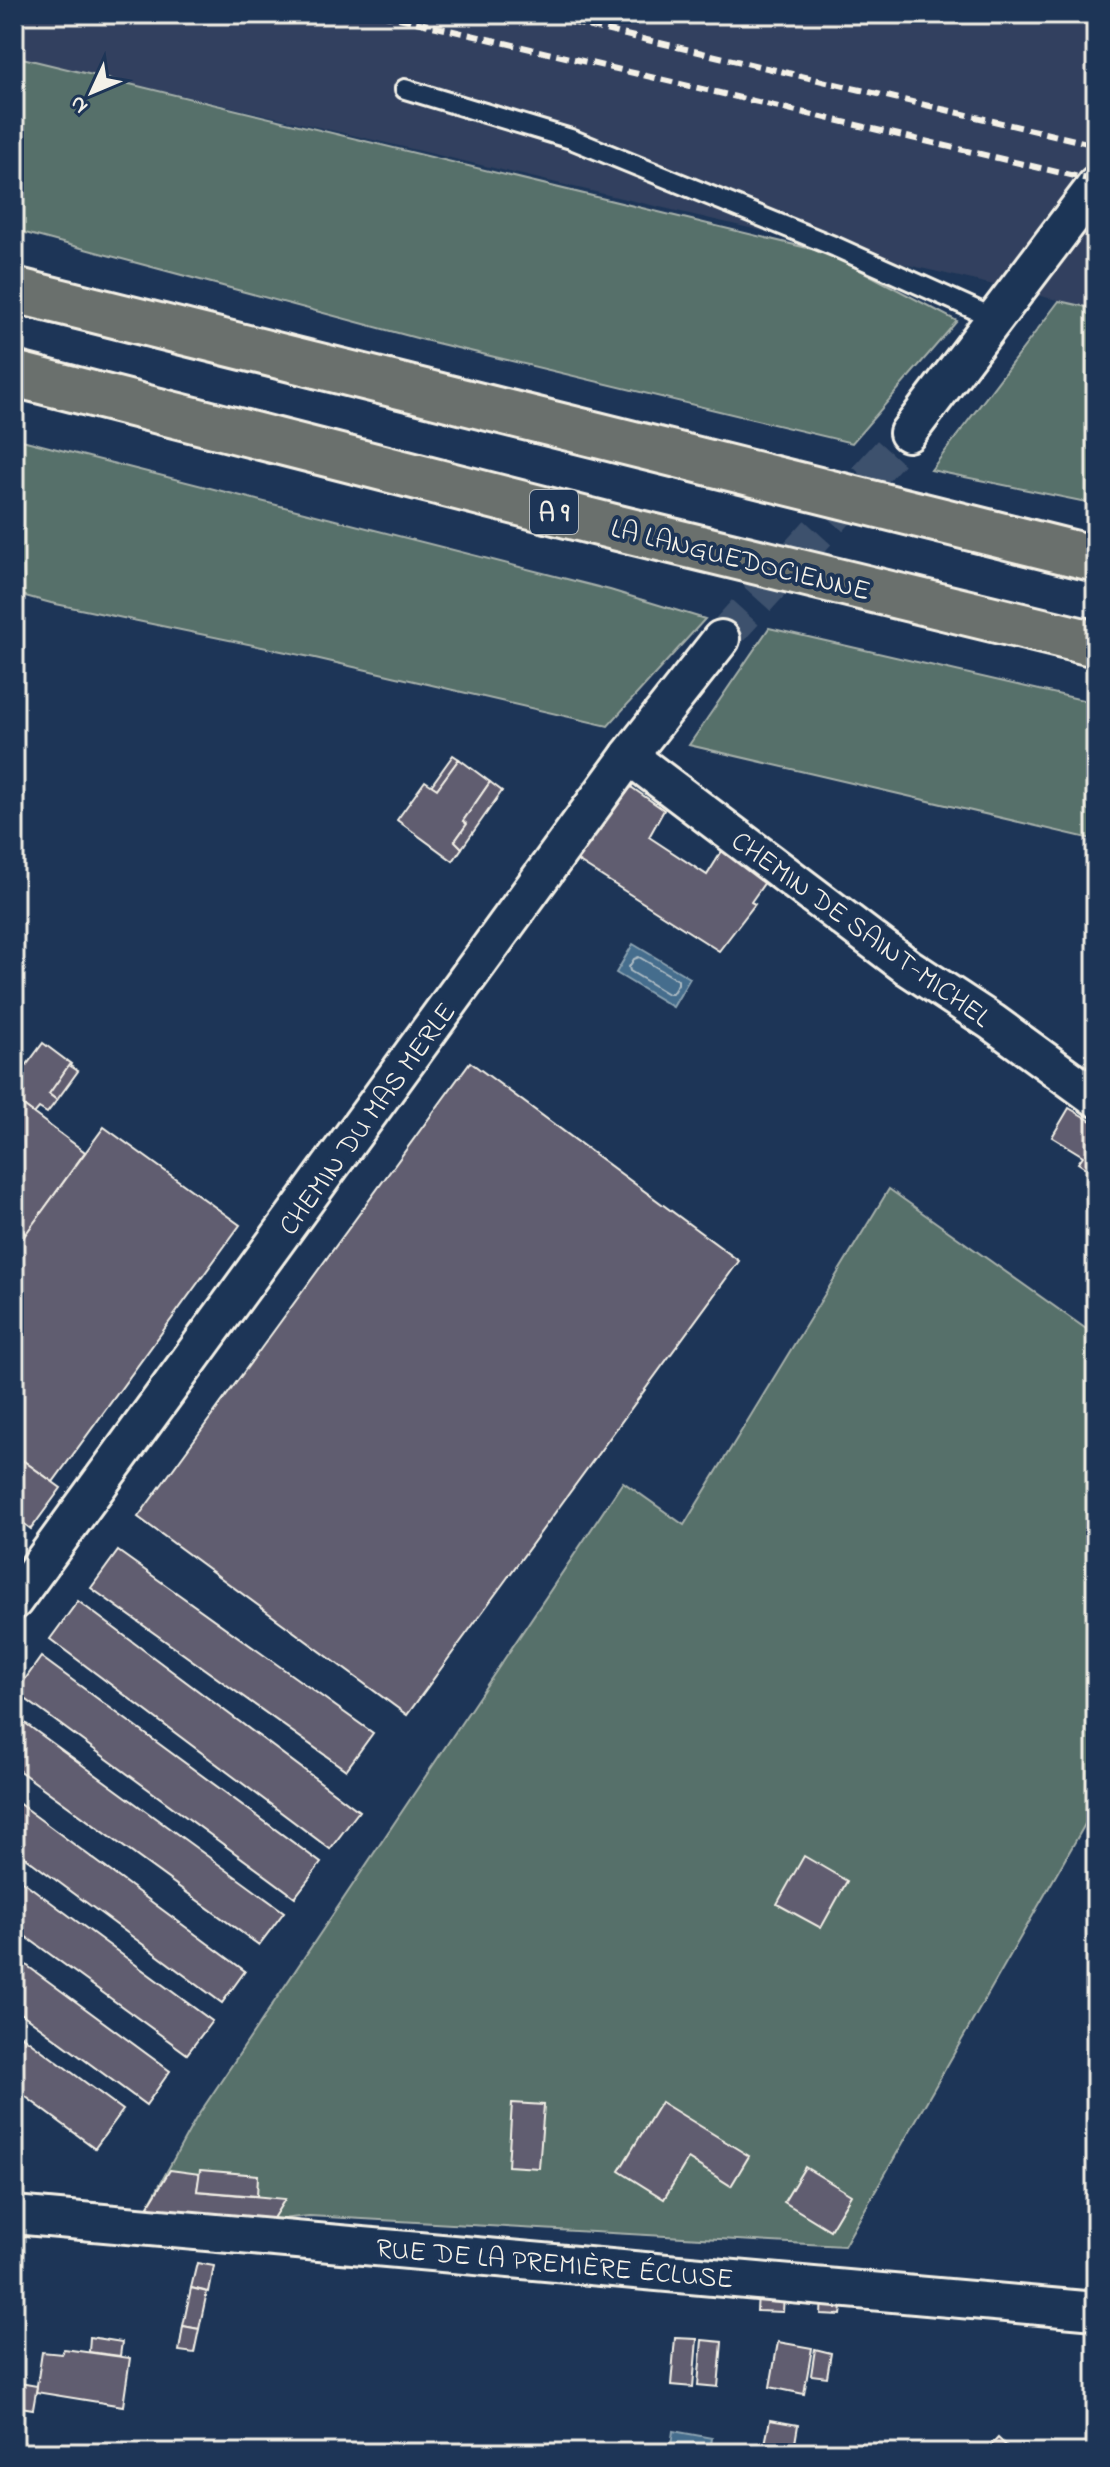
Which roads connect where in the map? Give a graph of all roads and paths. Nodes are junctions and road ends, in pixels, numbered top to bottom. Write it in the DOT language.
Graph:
graph roads {
  1 [pos="405,89"];
  2 [pos="1096,185"];
  3 [pos="14,290"];
  4 [pos="996,319"];
  5 [pos="14,374"];
  6 [pos="908,433"];
  7 [pos="1096,559"];
  8 [pos="721,639"];
  9 [pos="1096,644"];
  10 [pos="629,756"];
  11 [pos="1096,1098"];
  12 [pos="14,1601"];
  13 [pos="14,2215"];
  14 [pos="1096,2311"];
  1 -- 4 [label="lane"];
  2 -- 4 [label="street"];
  3 -- 7 [label="highway"];
  4 -- 6 [label="street"];
  5 -- 9 [label="highway, LA LANGUEDOCIENNE / A 9"];
  8 -- 10 [label="street, CHEMIN DU MAS MERLE"];
  10 -- 11 [label="street, CHEMIN DE SAINT-MICHEL"];
  10 -- 12 [label="street, CHEMIN DU MAS MERLE"];
  13 -- 14 [label="street, RUE DE LA PREMIÈRE ÉCLUSE"];
}
